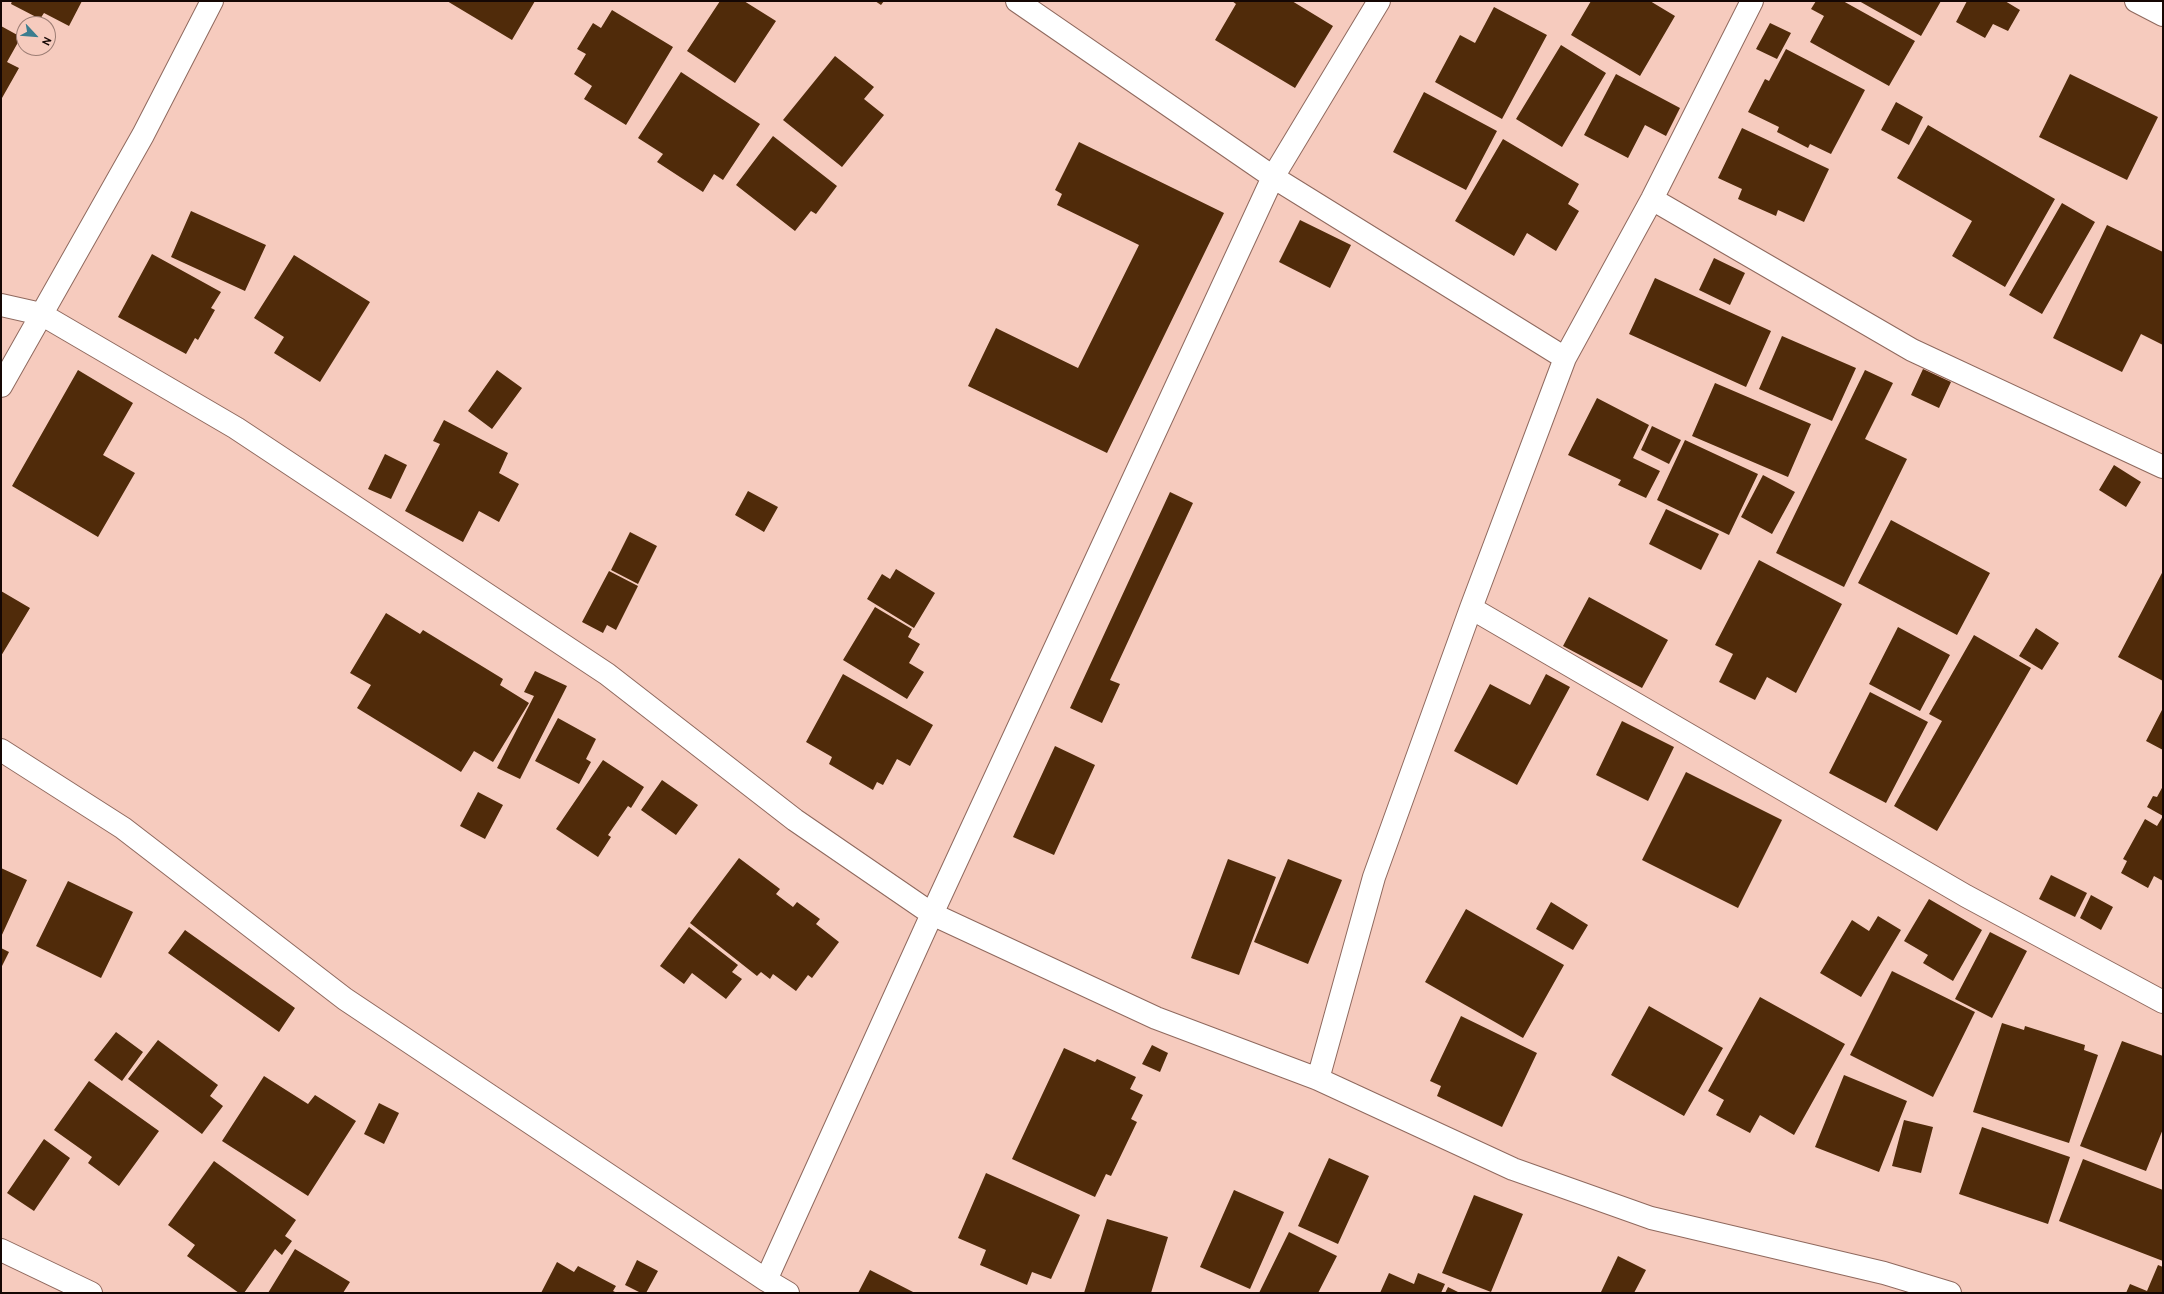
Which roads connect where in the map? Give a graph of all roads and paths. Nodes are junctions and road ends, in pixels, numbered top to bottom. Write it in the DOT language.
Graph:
graph roads {
  1 [pos="212,1"];
  2 [pos="1017,1"];
  3 [pos="1380,1"];
  4 [pos="1752,1"];
  5 [pos="2136,1"];
  6 [pos="2163,15"];
  7 [pos="1273,177"];
  8 [pos="1652,199"];
  9 [pos="1,305"];
  10 [pos="41,314"];
  11 [pos="1565,358"];
  12 [pos="1,386"];
  13 [pos="2163,467"];
  14 [pos="1471,608"];
  15 [pos="1,750"];
  16 [pos="932,914"];
  17 [pos="2163,1002"];
  18 [pos="1318,1079"];
  19 [pos="1,1250"];
  20 [pos="766,1280"];
  21 [pos="91,1293"];
  22 [pos="788,1293"];
  23 [pos="1950,1293"];
  1 -- 10 [label="street"];
  2 -- 7 [label="street"];
  3 -- 7 [label="street"];
  4 -- 8 [label="street"];
  5 -- 6 [label="street"];
  7 -- 11 [label="street"];
  7 -- 16 [label="street"];
  8 -- 11 [label="street"];
  8 -- 13 [label="street"];
  9 -- 10 [label="street"];
  10 -- 12 [label="street"];
  10 -- 16 [label="street"];
  11 -- 14 [label="street"];
  14 -- 17 [label="street"];
  14 -- 18 [label="street"];
  15 -- 20 [label="street"];
  16 -- 18 [label="street"];
  16 -- 20 [label="street"];
  18 -- 23 [label="street"];
  19 -- 21 [label="street"];
  20 -- 22 [label="street"];
}
